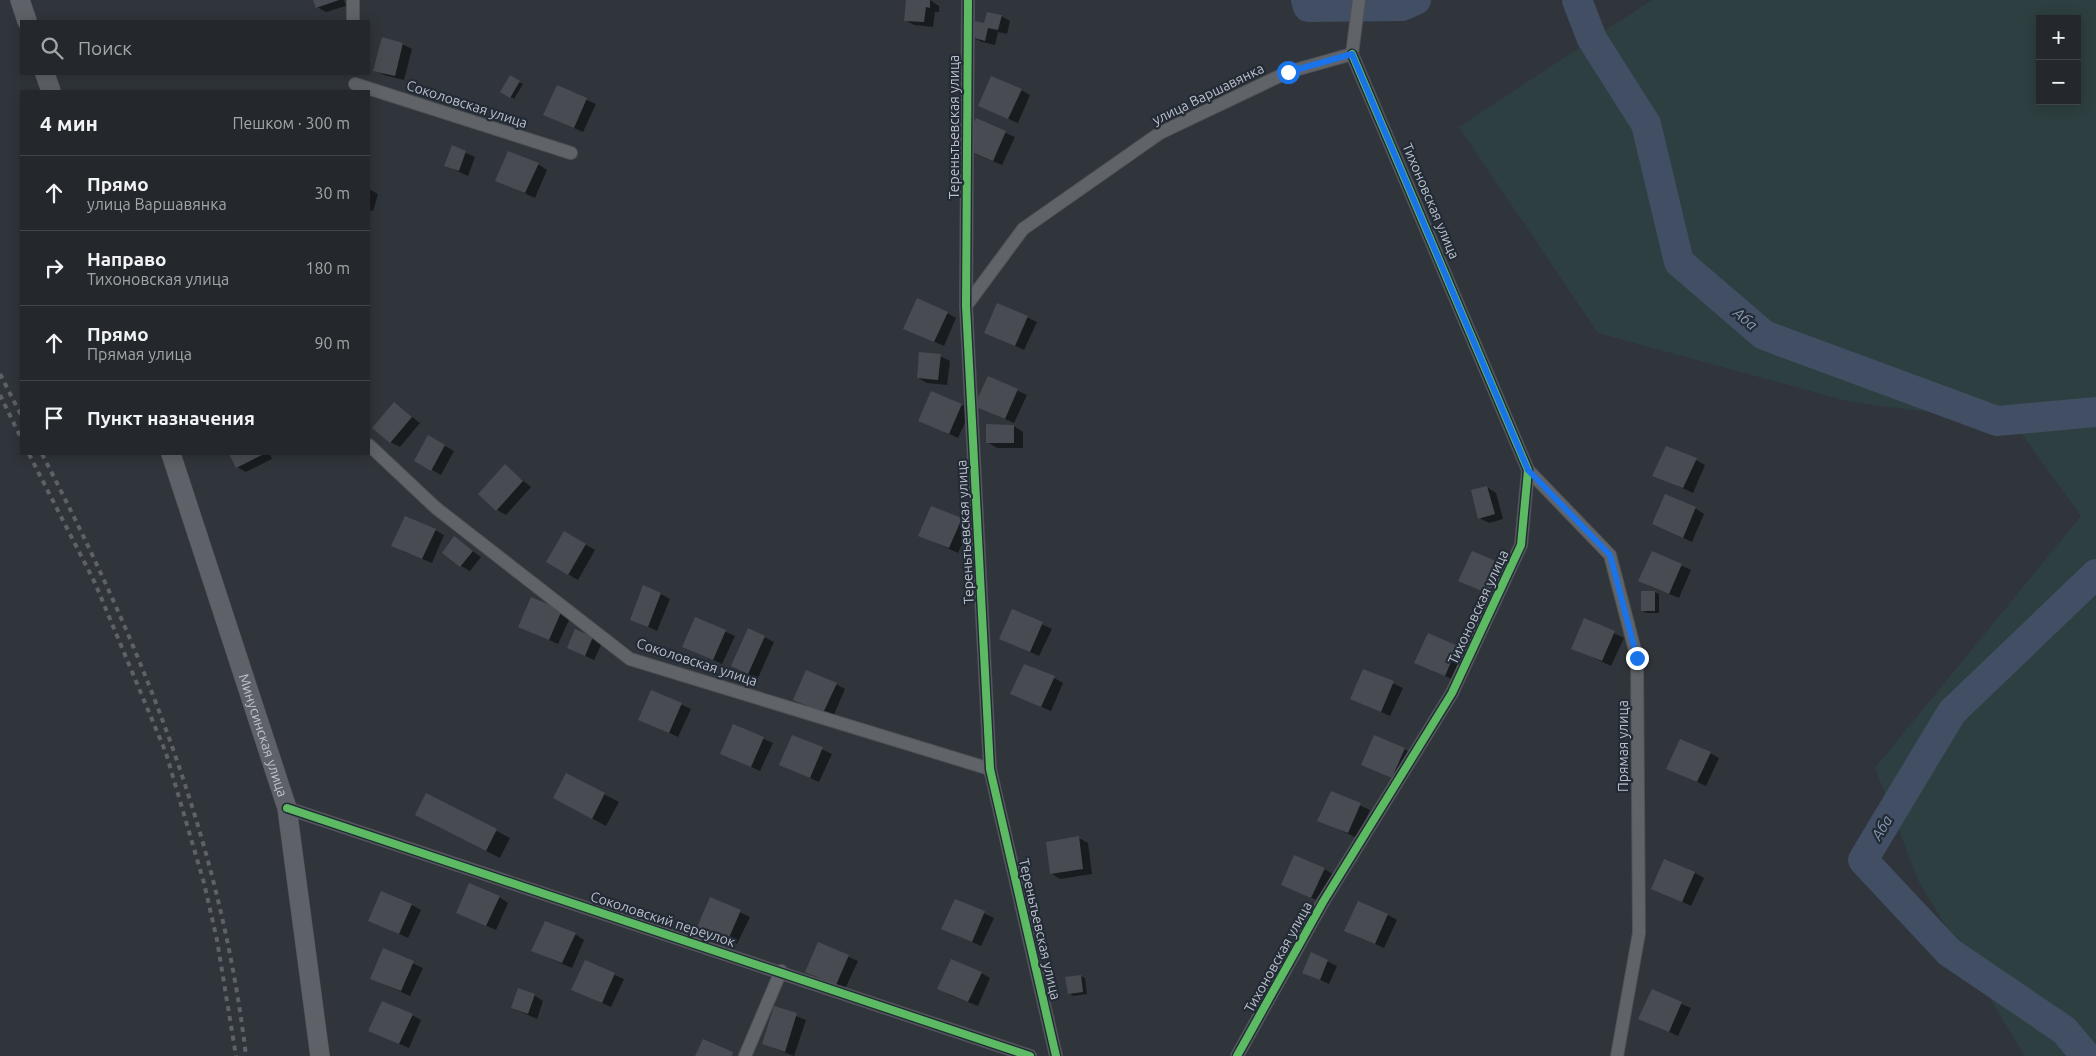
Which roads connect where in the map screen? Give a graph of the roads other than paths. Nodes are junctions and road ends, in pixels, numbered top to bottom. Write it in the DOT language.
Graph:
graph roads {
  1 [pos="20,0"];
  2 [pos="353,0"];
  3 [pos="968,0"];
  4 [pos="1359,0"];
  5 [pos="27,20"];
  6 [pos="354,20"];
  7 [pos="1352,54"];
  8 [pos="45,75"];
  9 [pos="354,83"];
  10 [pos="51,90"];
  11 [pos="570,153"];
  12 [pos="966,306"];
  13 [pos="370,446"];
  14 [pos="170,455"];
  15 [pos="1528,470"];
  16 [pos="990,769"];
  17 [pos="287,808"];
  18 [pos="781,971"];
  19 [pos="320,1056"];
  20 [pos="745,1056"];
  21 [pos="1030,1056"];
  22 [pos="1056,1056"];
  23 [pos="1237,1056"];
  24 [pos="1617,1056"];
  1 -- 5 [label="main road"];
  2 -- 6 [label="street"];
  3 -- 12 [label="street, Тереньтьевская улица"];
  4 -- 7 [label="street"];
  7 -- 12 [label="street, улица Варшавянка"];
  7 -- 15 [label="street, Тихоновская улица"];
  8 -- 10 [label="main road"];
  9 -- 11 [label="street, Соколовская улица"];
  12 -- 16 [label="street, Тереньтьевская улица"];
  13 -- 16 [label="street, Соколовская улица"];
  14 -- 17 [label="main road, Минусинская улица"];
  15 -- 23 [label="street, Тихоновская улица"];
  15 -- 24 [label="street, Прямая улица"];
  16 -- 22 [label="street, Тереньтьевская улица"];
  17 -- 18 [label="street, Соколовский переулок"];
  17 -- 19 [label="main road, Минусинская улица"];
  18 -- 20 [label="street"];
  18 -- 21 [label="street, Соколовский переулок"];
}
